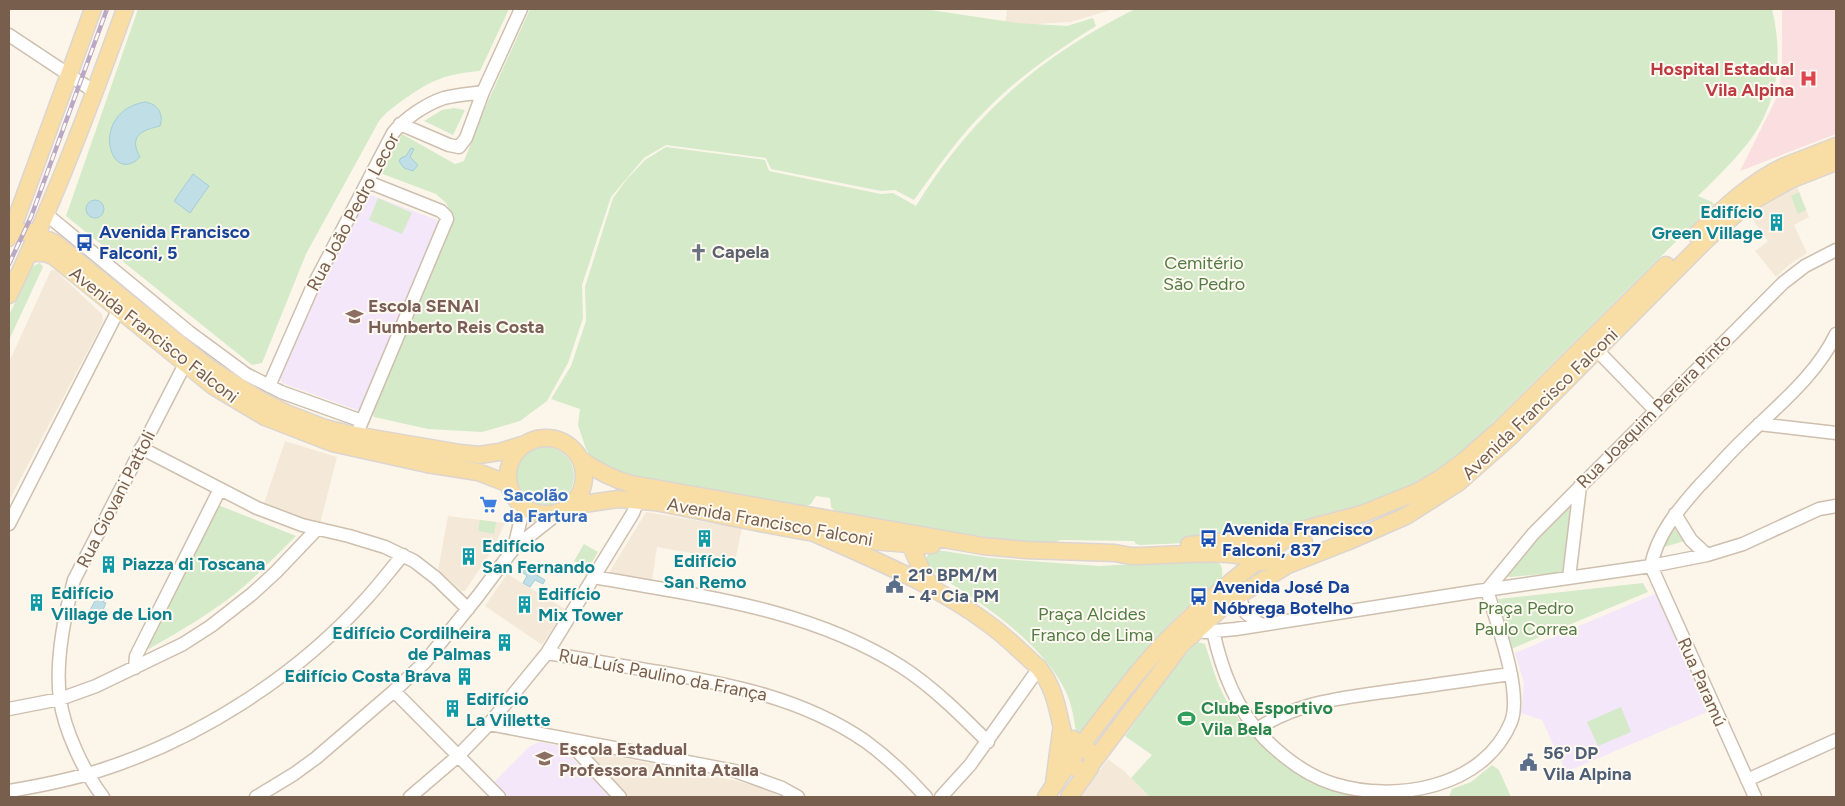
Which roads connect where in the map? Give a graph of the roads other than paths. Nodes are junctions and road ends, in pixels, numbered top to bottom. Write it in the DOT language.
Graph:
graph roads {
  1 [pos="93,9"];
  2 [pos="125,9"];
  3 [pos="521,9"];
  4 [pos="9,35"];
  5 [pos="70,74"];
  6 [pos="95,92"];
  7 [pos="483,92"];
  8 [pos="400,124"];
  9 [pos="1836,146"];
  10 [pos="1836,161"];
  11 [pos="368,182"];
  12 [pos="46,214"];
  13 [pos="10,234"];
  14 [pos="37,234"];
  15 [pos="1836,250"];
  16 [pos="29,253"];
  17 [pos="9,295"];
  18 [pos="121,305"];
  19 [pos="1836,334"];
  20 [pos="1593,346"];
  21 [pos="185,364"];
  22 [pos="270,386"];
  23 [pos="1655,410"];
  24 [pos="338,412"];
  25 [pos="1759,424"];
  26 [pos="1836,433"];
  27 [pos="354,434"];
  28 [pos="525,444"];
  29 [pos="141,448"];
  30 [pos="580,460"];
  31 [pos="509,484"];
  32 [pos="1580,486"];
  33 [pos="220,490"];
  34 [pos="517,500"];
  35 [pos="638,500"];
  36 [pos="1836,506"];
  37 [pos="565,508"];
  38 [pos="1676,514"];
  39 [pos="9,524"];
  40 [pos="855,524"];
  41 [pos="317,529"];
  42 [pos="897,531"];
  43 [pos="1296,532"];
  44 [pos="814,533"];
  45 [pos="971,544"];
  46 [pos="912,545"];
  47 [pos="931,545"];
  48 [pos="514,548"];
  49 [pos="1115,553"];
  50 [pos="1219,554"];
  51 [pos="402,555"];
  52 [pos="1707,555"];
  53 [pos="1258,560"];
  54 [pos="918,562"];
  55 [pos="1288,564"];
  56 [pos="1650,566"];
  57 [pos="894,569"];
  58 [pos="594,577"];
  59 [pos="1569,578"];
  60 [pos="1236,587"];
  61 [pos="932,588"];
  62 [pos="1487,590"];
  63 [pos="468,609"];
  64 [pos="1246,613"];
  65 [pos="1261,625"];
  66 [pos="1236,629"];
  67 [pos="1194,632"];
  68 [pos="1213,632"];
  69 [pos="547,653"];
  70 [pos="135,668"];
  71 [pos="1039,668"];
  72 [pos="1511,674"];
  73 [pos="394,691"];
  74 [pos="60,699"];
  75 [pos="9,709"];
  76 [pos="489,724"];
  77 [pos="1062,725"];
  78 [pos="1256,729"];
  79 [pos="1836,740"];
  80 [pos="576,741"];
  81 [pos="988,742"];
  82 [pos="1076,753"];
  83 [pos="458,756"];
  84 [pos="1092,765"];
  85 [pos="88,774"];
  86 [pos="1747,780"];
  87 [pos="1434,785"];
  88 [pos="9,791"];
  89 [pos="1050,791"];
  90 [pos="103,797"];
  91 [pos="256,797"];
  92 [pos="410,797"];
  93 [pos="499,797"];
  94 [pos="620,797"];
  95 [pos="798,797"];
  96 [pos="926,797"];
  97 [pos="941,797"];
  98 [pos="1070,797"];
  99 [pos="1440,797"];
  100 [pos="1755,797"];
  1 -- 5 [label="main road"];
  2 -- 6 [label="main road"];
  3 -- 7 [label="street"];
  4 -- 5 [label="street"];
  5 -- 6 [label="street"];
  5 -- 13 [label="main road"];
  6 -- 12 [label="main road"];
  7 -- 8 [label="street, Rua João Pedro Lecor"];
  7 -- 8 [label="street"];
  8 -- 11 [label="street, Rua João Pedro Lecor"];
  9 -- 10 [label="main road"];
  9 -- 20 [label="main road, Avenida Francisco Falconi"];
  10 -- 20 [label="main road, Avenida Francisco Falconi"];
  11 -- 22 [label="street, Rua João Pedro Lecor"];
  11 -- 27 [label="street"];
  12 -- 14 [label="main road"];
  12 -- 22 [label="street, Avenida Francisco Falconi"];
  13 -- 14 [label="main road, Avenida Francisco Falconi"];
  14 -- 16 [label="main road"];
  14 -- 18 [label="main road, Avenida Francisco Falconi"];
  15 -- 23 [label="street, Rua Joaquim Pereira Pinto"];
  16 -- 17 [label="main road"];
  16 -- 18 [label="main road, Avenida Francisco Falconi"];
  18 -- 21 [label="main road, Avenida Francisco Falconi"];
  18 -- 27 [label="main road, Avenida Francisco Falconi"];
  18 -- 39 [label="street"];
  19 -- 25 [label="street"];
  20 -- 23 [label="street"];
  20 -- 43 [label="main road, Avenida Francisco Falconi"];
  20 -- 55 [label="main road, Avenida Francisco Falconi"];
  21 -- 27 [label="main road, Avenida Francisco Falconi"];
  21 -- 29 [label="street, Rua Giovani Pattoli"];
  22 -- 24 [label="street, Avenida Francisco Falconi"];
  23 -- 32 [label="street, Rua Joaquim Pereira Pinto"];
  24 -- 27 [label="street, Avenida Francisco Falconi"];
  24 -- 27 [label="street"];
  25 -- 26 [label="street"];
  25 -- 38 [label="street"];
  27 -- 28 [label="main road, Avenida Francisco Falconi"];
  27 -- 31 [label="main road, Avenida Francisco Falconi"];
  28 -- 30 [label="main road"];
  28 -- 31 [label="main road"];
  29 -- 33 [label="street"];
  29 -- 74 [label="street, Rua Giovani Pattoli"];
  30 -- 37 [label="main road"];
  30 -- 40 [label="main road, Avenida Francisco Falconi"];
  31 -- 34 [label="main road"];
  32 -- 59 [label="street"];
  32 -- 62 [label="street, Rua Joaquim Pereira Pinto"];
  33 -- 41 [label="street"];
  33 -- 70 [label="street"];
  34 -- 37 [label="main road"];
  34 -- 48 [label="street"];
  35 -- 37 [label="main road, Avenida Francisco Falconi"];
  35 -- 44 [label="main road, Avenida Francisco Falconi"];
  35 -- 58 [label="street"];
  36 -- 52 [label="street"];
  37 -- 48 [label="street"];
  38 -- 52 [label="street"];
  38 -- 56 [label="street"];
  40 -- 42 [label="main road, Avenida Francisco Falconi"];
  40 -- 44 [label="main road"];
  41 -- 51 [label="street"];
  41 -- 70 [label="street"];
  42 -- 45 [label="main road, Avenida Francisco Falconi"];
  42 -- 46 [label="main road"];
  43 -- 49 [label="main road, Avenida Francisco Falconi"];
  43 -- 53 [label="main road"];
  43 -- 55 [label="main road"];
  44 -- 46 [label="main road, Avenida Francisco Falconi"];
  44 -- 57 [label="main road"];
  45 -- 47 [label="main road, Avenida Francisco Falconi"];
  45 -- 49 [label="main road, Avenida Francisco Falconi"];
  46 -- 47 [label="main road, Avenida Francisco Falconi"];
  46 -- 54 [label="main road"];
  47 -- 54 [label="main road"];
  48 -- 63 [label="street"];
  49 -- 50 [label="main road, Avenida Francisco Falconi"];
  50 -- 53 [label="main road, Avenida Francisco Falconi"];
  50 -- 60 [label="main road"];
  51 -- 63 [label="street"];
  51 -- 85 [label="street"];
  52 -- 56 [label="street"];
  53 -- 55 [label="main road, Avenida Francisco Falconi"];
  53 -- 60 [label="main road"];
  54 -- 57 [label="main road"];
  54 -- 61 [label="main road"];
  55 -- 60 [label="main road"];
  56 -- 59 [label="street"];
  56 -- 86 [label="street, Rua Paramú"];
  57 -- 61 [label="main road"];
  58 -- 69 [label="street"];
  58 -- 81 [label="street"];
  59 -- 62 [label="street"];
  60 -- 64 [label="street"];
  60 -- 67 [label="main road"];
  60 -- 82 [label="main road"];
  61 -- 71 [label="main road"];
  62 -- 65 [label="street"];
  62 -- 72 [label="street"];
  63 -- 73 [label="street"];
  64 -- 65 [label="street"];
  64 -- 66 [label="street"];
  65 -- 66 [label="street"];
  66 -- 68 [label="street"];
  67 -- 68 [label="street"];
  67 -- 84 [label="main road"];
  68 -- 78 [label="street"];
  69 -- 76 [label="street"];
  69 -- 96 [label="street, Rua Luís Paulino da França"];
  70 -- 74 [label="street"];
  71 -- 77 [label="main road"];
  71 -- 81 [label="street"];
  72 -- 78 [label="street"];
  72 -- 87 [label="street"];
  73 -- 83 [label="street"];
  73 -- 91 [label="street"];
  74 -- 75 [label="street"];
  74 -- 85 [label="street, Rua Giovani Pattoli"];
  76 -- 80 [label="street"];
  76 -- 83 [label="street"];
  77 -- 82 [label="main road"];
  77 -- 89 [label="main road"];
  78 -- 87 [label="street"];
  79 -- 86 [label="street"];
  80 -- 94 [label="street"];
  80 -- 95 [label="street"];
  81 -- 97 [label="street"];
  82 -- 84 [label="main road"];
  82 -- 89 [label="main road"];
  83 -- 92 [label="street"];
  83 -- 93 [label="street"];
  84 -- 98 [label="main road"];
  85 -- 88 [label="street"];
  85 -- 90 [label="street, Rua Giovani Pattoli"];
  86 -- 100 [label="street, Rua Paramú"];
  87 -- 99 [label="street"];
}
